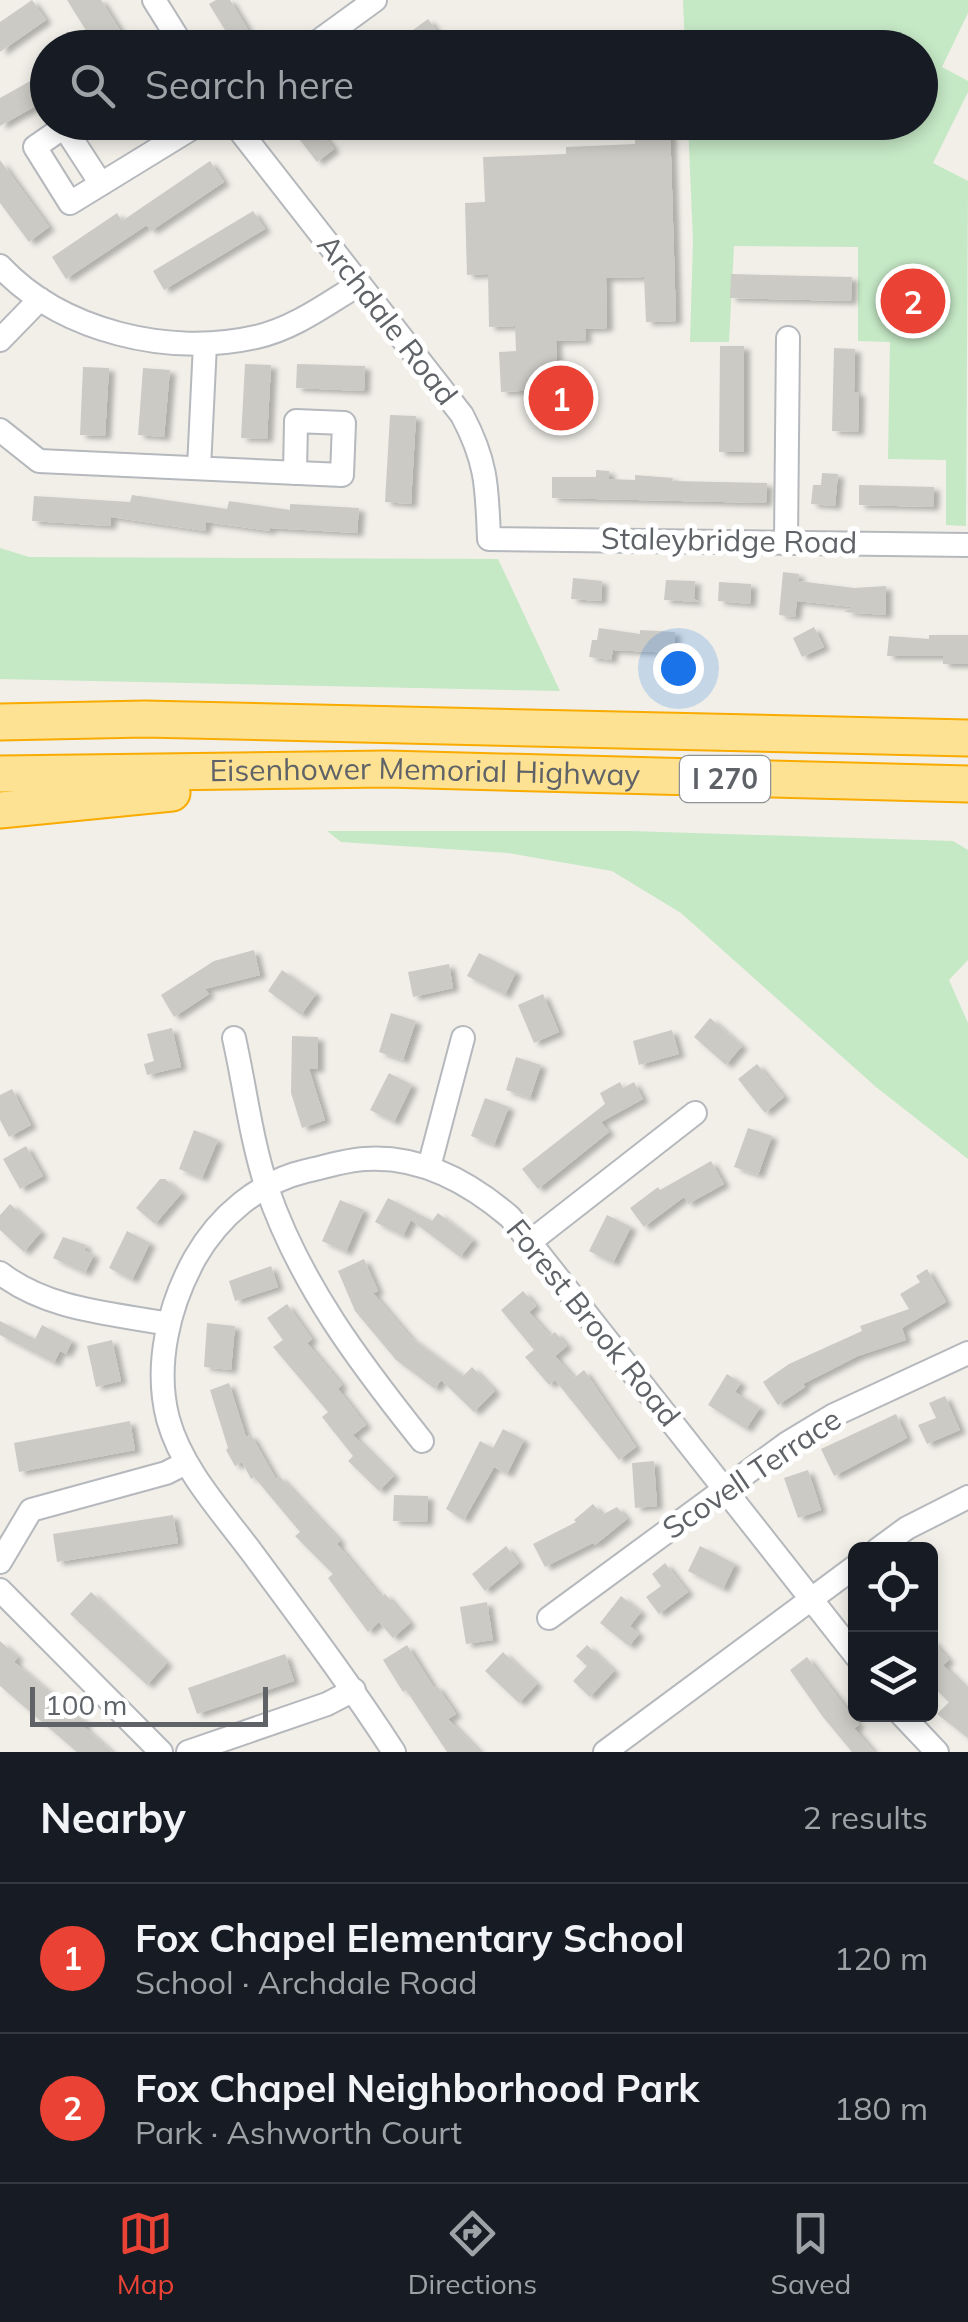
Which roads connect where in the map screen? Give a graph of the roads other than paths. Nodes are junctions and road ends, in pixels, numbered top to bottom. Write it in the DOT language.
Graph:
graph roads {
  1 [pos="154,0"];
  2 [pos="375,0"];
  3 [pos="173,30"];
  4 [pos="334,30"];
  5 [pos="172,140"];
  6 [pos="247,140"];
  7 [pos="100,184"];
  8 [pos="0,266"];
  9 [pos="358,284"];
  10 [pos="40,299"];
  11 [pos="788,338"];
  12 [pos="0,340"];
  13 [pos="205,344"];
  14 [pos="0,430"];
  15 [pos="200,468"];
  16 [pos="295,473"];
  17 [pos="489,539"];
  18 [pos="786,540"];
  19 [pos="968,544"];
  20 [pos="0,697"];
  21 [pos="216,720"];
  22 [pos="0,722"];
  23 [pos="968,738"];
  24 [pos="482,773"];
  25 [pos="0,774"];
  26 [pos="968,784"];
  27 [pos="0,810"];
  28 [pos="234,1038"];
  29 [pos="463,1038"];
  30 [pos="696,1113"];
  31 [pos="428,1167"];
  32 [pos="266,1185"];
  33 [pos="531,1241"];
  34 [pos="0,1273"];
  35 [pos="168,1324"];
  36 [pos="968,1353"];
  37 [pos="422,1441"];
  38 [pos="186,1464"];
  39 [pos="725,1488"];
  40 [pos="968,1497"];
  41 [pos="888,1542"];
  42 [pos="0,1562"];
  43 [pos="848,1572"];
  44 [pos="0,1590"];
  45 [pos="811,1598"];
  46 [pos="550,1618"];
  47 [pos="848,1646"];
  48 [pos="354,1690"];
  49 [pos="908,1722"];
  50 [pos="161,1752"];
  51 [pos="188,1752"];
  52 [pos="394,1752"];
  53 [pos="606,1752"];
  54 [pos="936,1752"];
  1 -- 3 [label="street"];
  2 -- 4 [label="street"];
  5 -- 7 [label="street"];
  6 -- 9 [label="street, Archdale Road"];
  8 -- 10 [label="street"];
  9 -- 13 [label="street"];
  9 -- 17 [label="street, Archdale Road"];
  10 -- 12 [label="street"];
  10 -- 13 [label="street"];
  11 -- 18 [label="street"];
  13 -- 15 [label="street"];
  14 -- 15 [label="street"];
  15 -- 16 [label="street"];
  17 -- 18 [label="street, Staleybridge Road"];
  18 -- 19 [label="street, Staleybridge Road"];
  20 -- 21 [label="highway"];
  21 -- 22 [label="highway, I 270"];
  21 -- 23 [label="highway, I 270"];
  24 -- 25 [label="highway, Eisenhower Memorial Highway / I 270"];
  24 -- 26 [label="highway, Eisenhower Memorial Highway / I 270"];
  24 -- 27 [label="highway"];
  28 -- 32 [label="street"];
  29 -- 31 [label="street"];
  30 -- 33 [label="street"];
  31 -- 32 [label="street, Forest Brook Road"];
  31 -- 33 [label="street, Forest Brook Road"];
  32 -- 35 [label="street, Forest Brook Road"];
  32 -- 37 [label="street"];
  33 -- 39 [label="street, Forest Brook Road"];
  34 -- 35 [label="street"];
  35 -- 38 [label="street, Forest Brook Road"];
  36 -- 39 [label="street, Scovell Terrace"];
  38 -- 42 [label="street"];
  38 -- 48 [label="street, Forest Brook Road"];
  39 -- 45 [label="street, Forest Brook Road"];
  39 -- 46 [label="street, Scovell Terrace"];
  40 -- 41 [label="street"];
  43 -- 45 [label="street"];
  44 -- 50 [label="street"];
  45 -- 47 [label="street, Forest Brook Road"];
  45 -- 53 [label="street"];
  48 -- 51 [label="street"];
  48 -- 52 [label="street, Forest Brook Road"];
  49 -- 54 [label="street"];
}
